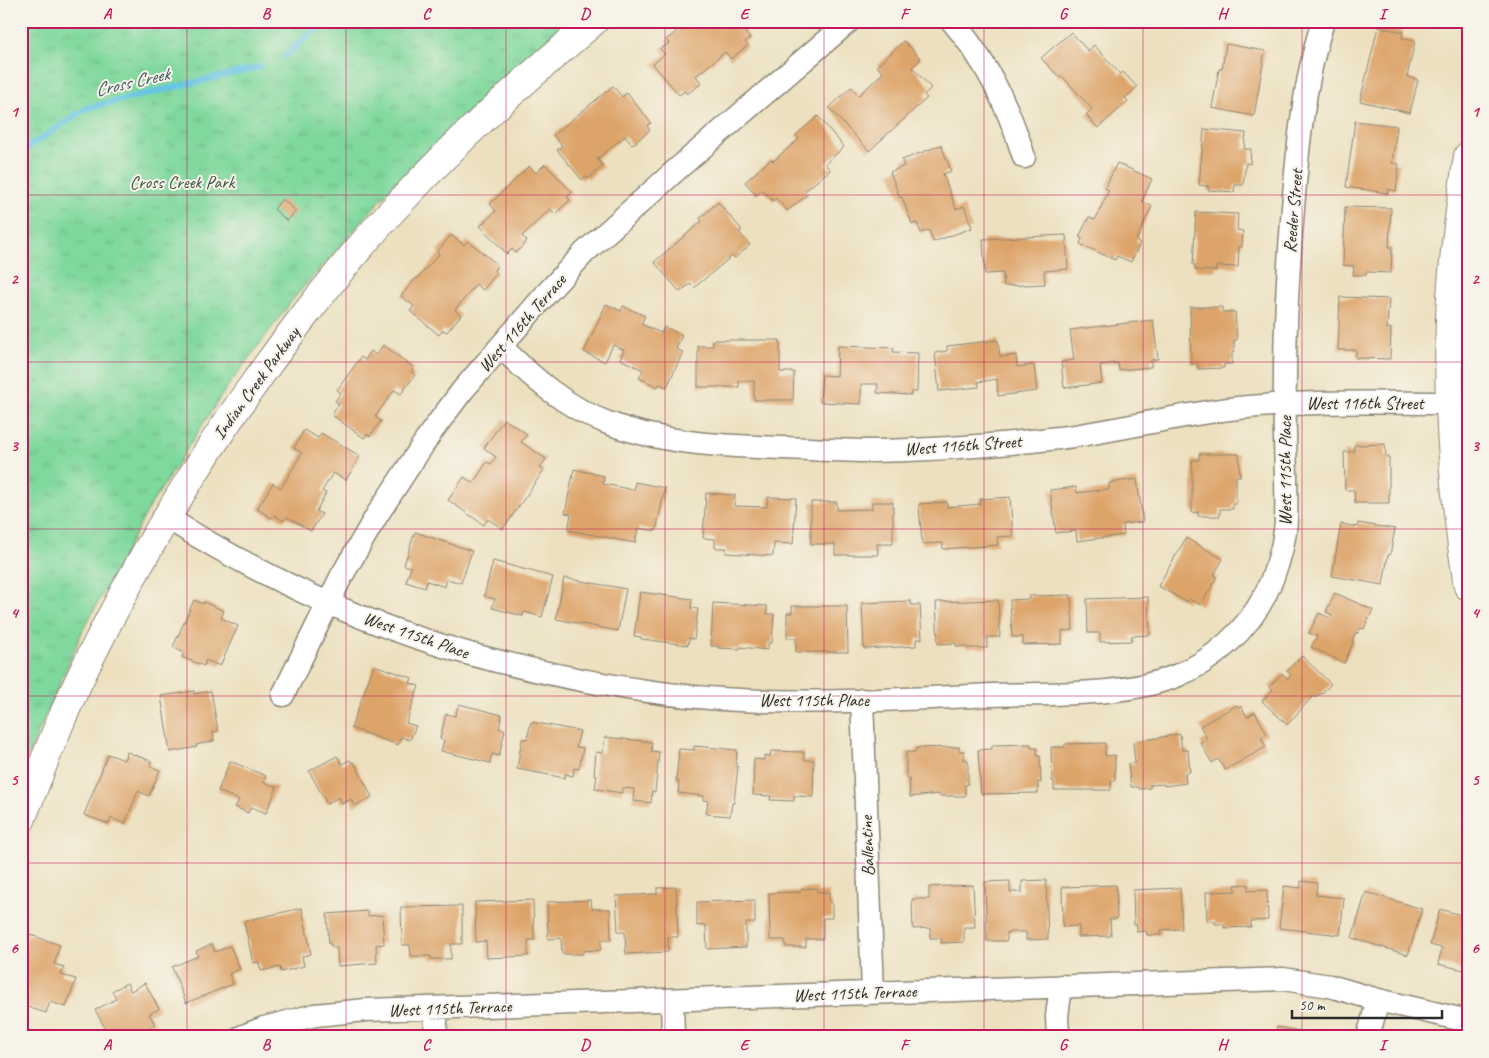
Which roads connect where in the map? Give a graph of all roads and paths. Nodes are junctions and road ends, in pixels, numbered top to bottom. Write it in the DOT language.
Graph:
graph roads {
  1 [pos="594,21"];
  2 [pos="849,21"];
  3 [pos="952,21"];
  4 [pos="1323,21"];
  5 [pos="1468,156"];
  6 [pos="1024,157"];
  7 [pos="501,347"];
  8 [pos="1451,403"];
  9 [pos="1284,404"];
  10 [pos="166,517"];
  11 [pos="1468,586"];
  12 [pos="328,602"];
  13 [pos="283,695"];
  14 [pos="862,700"];
  15 [pos="21,820"];
  16 [pos="1061,986"];
  17 [pos="873,992"];
  18 [pos="1378,1000"];
  19 [pos="672,1001"];
  20 [pos="437,1008"];
  21 [pos="1468,1021"];
  22 [pos="241,1037"];
  23 [pos="435,1037"];
  24 [pos="673,1037"];
  25 [pos="1058,1037"];
  26 [pos="1368,1037"];
  1 -- 10 [label="street, Indian Creek Parkway"];
  2 -- 7 [label="street, West 116th Terrace"];
  3 -- 6 [label="street"];
  4 -- 9 [label="street, Reeder Street"];
  5 -- 8 [label="street"];
  7 -- 9 [label="street, West 116th Street"];
  7 -- 12 [label="street, West 116th Terrace"];
  8 -- 9 [label="street, West 116th Street"];
  8 -- 11 [label="street"];
  9 -- 14 [label="street, West 115th Place"];
  10 -- 12 [label="street, West 115th Place"];
  10 -- 15 [label="street, Indian Creek Parkway"];
  12 -- 13 [label="street, West 116th Terrace"];
  12 -- 14 [label="street, West 115th Place"];
  14 -- 17 [label="street, Ballentine"];
  16 -- 17 [label="street, West 115th Terrace"];
  16 -- 18 [label="street, West 115th Terrace"];
  16 -- 25 [label="street"];
  17 -- 19 [label="street, West 115th Terrace"];
  18 -- 21 [label="street, West 115th Terrace"];
  18 -- 26 [label="street"];
  19 -- 20 [label="street, West 115th Terrace"];
  19 -- 24 [label="street"];
  20 -- 22 [label="street, West 115th Terrace"];
  20 -- 23 [label="street"];
}
